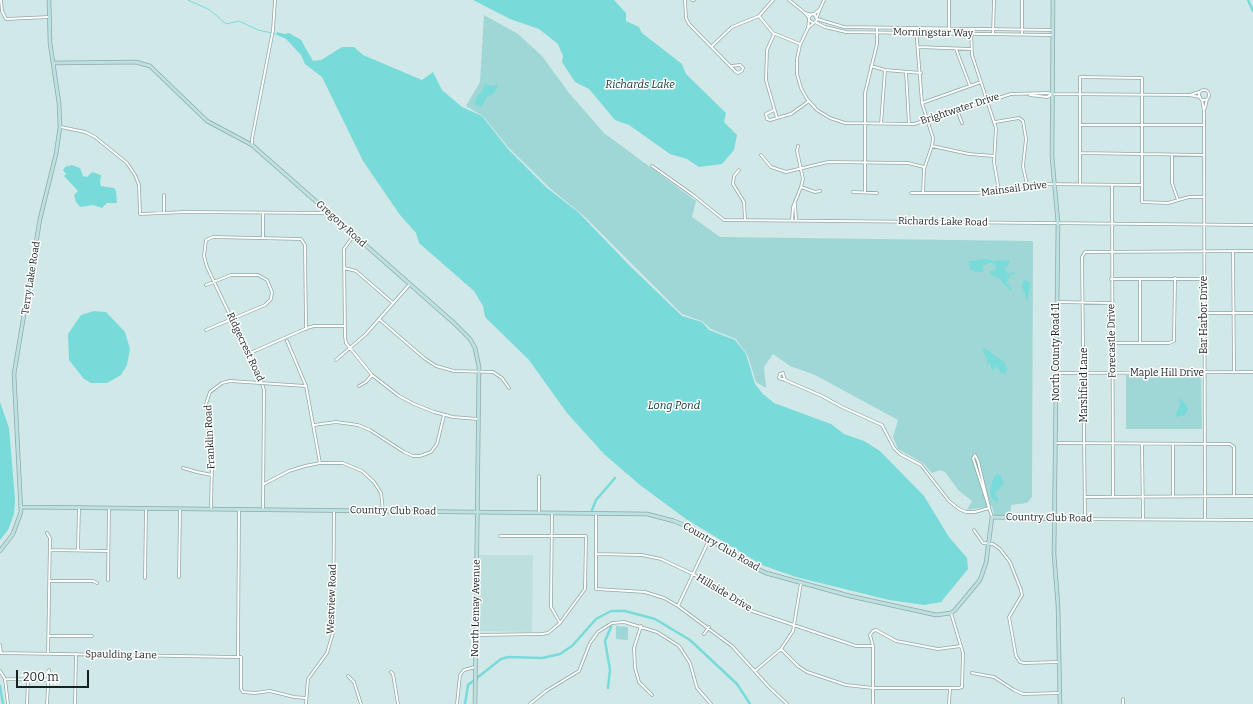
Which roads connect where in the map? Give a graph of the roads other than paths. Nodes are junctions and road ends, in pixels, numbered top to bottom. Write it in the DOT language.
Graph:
graph roads {
  1 [pos="1,0"];
  2 [pos="49,0"];
  3 [pos="275,0"];
  4 [pos="685,0"];
  5 [pos="773,0"];
  6 [pos="789,0"];
  7 [pos="824,0"];
  8 [pos="949,0"];
  9 [pos="994,0"];
  10 [pos="1022,0"];
  11 [pos="1054,0"];
  12 [pos="820,9"];
  13 [pos="805,13"];
  14 [pos="812,15"];
  15 [pos="760,16"];
  16 [pos="49,17"];
  17 [pos="817,18"];
  18 [pos="809,19"];
  19 [pos="814,22"];
  20 [pos="808,28"];
  21 [pos="877,28"];
  22 [pos="916,28"];
  23 [pos="949,29"];
  24 [pos="971,29"];
  25 [pos="993,29"];
  26 [pos="1022,30"];
  27 [pos="1053,30"];
  28 [pos="877,33"];
  29 [pos="916,33"];
  30 [pos="774,34"];
  31 [pos="971,34"];
  32 [pos="993,34"];
  33 [pos="1022,34"];
  34 [pos="1053,34"];
  35 [pos="800,44"];
  36 [pos="712,46"];
  37 [pos="918,47"];
  38 [pos="956,49"];
  39 [pos="971,49"];
  40 [pos="53,63"];
  41 [pos="731,66"];
  42 [pos="871,66"];
  43 [pos="885,70"];
  44 [pos="906,72"];
  45 [pos="921,73"];
  46 [pos="981,82"];
  47 [pos="970,86"];
  48 [pos="1200,92"];
  49 [pos="1052,94"];
  50 [pos="1080,94"];
  51 [pos="1142,95"];
  52 [pos="1189,95"];
  53 [pos="1200,97"];
  54 [pos="1207,99"];
  55 [pos="809,100"];
  56 [pos="987,100"];
  57 [pos="1202,100"];
  58 [pos="922,104"];
  59 [pos="774,110"];
  60 [pos="957,110"];
  61 [pos="1204,111"];
  62 [pos="777,118"];
  63 [pos="928,120"];
  64 [pos="995,122"];
  65 [pos="962,123"];
  66 [pos="866,124"];
  67 [pos="881,124"];
  68 [pos="909,124"];
  69 [pos="1080,125"];
  70 [pos="1204,125"];
  71 [pos="1142,126"];
  72 [pos="60,127"];
  73 [pos="252,145"];
  74 [pos="798,146"];
  75 [pos="932,146"];
  76 [pos="1080,154"];
  77 [pos="1142,154"];
  78 [pos="761,155"];
  79 [pos="1172,155"];
  80 [pos="1204,155"];
  81 [pos="994,156"];
  82 [pos="866,163"];
  83 [pos="652,166"];
  84 [pos="924,167"];
  85 [pos="802,168"];
  86 [pos="739,170"];
  87 [pos="1055,184"];
  88 [pos="1080,184"];
  89 [pos="1027,185"];
  90 [pos="1112,185"];
  91 [pos="1142,185"];
  92 [pos="801,187"];
  93 [pos="820,191"];
  94 [pos="999,191"];
  95 [pos="853,192"];
  96 [pos="865,192"];
  97 [pos="877,193"];
  98 [pos="911,193"];
  99 [pos="923,193"];
  100 [pos="164,195"];
  101 [pos="1204,197"];
  102 [pos="1178,200"];
  103 [pos="795,204"];
  104 [pos="164,212"];
  105 [pos="329,213"];
  106 [pos="264,214"];
  107 [pos="745,220"];
  108 [pos="792,221"];
  109 [pos="796,221"];
  110 [pos="1058,223"];
  111 [pos="1111,223"];
  112 [pos="1204,224"];
  113 [pos="1253,225"];
  114 [pos="354,235"];
  115 [pos="263,237"];
  116 [pos="1112,251"];
  117 [pos="1204,251"];
  118 [pos="1233,251"];
  119 [pos="1253,251"];
  120 [pos="344,268"];
  121 [pos="1175,278"];
  122 [pos="1112,279"];
  123 [pos="1140,279"];
  124 [pos="1204,279"];
  125 [pos="214,282"];
  126 [pos="410,284"];
  127 [pos="206,285"];
  128 [pos="1056,302"];
  129 [pos="1083,302"];
  130 [pos="393,303"];
  131 [pos="1112,303"];
  132 [pos="1233,312"];
  133 [pos="1253,312"];
  134 [pos="1204,313"];
  135 [pos="379,319"];
  136 [pos="232,320"];
  137 [pos="344,326"];
  138 [pos="306,329"];
  139 [pos="206,330"];
  140 [pos="287,341"];
  141 [pos="1112,343"];
  142 [pos="1140,343"];
  143 [pos="350,348"];
  144 [pos="248,354"];
  145 [pos="336,360"];
  146 [pos="479,371"];
  147 [pos="1234,372"];
  148 [pos="1253,372"];
  149 [pos="1056,373"];
  150 [pos="1084,373"];
  151 [pos="1112,373"];
  152 [pos="1205,373"];
  153 [pos="372,374"];
  154 [pos="786,380"];
  155 [pos="262,383"];
  156 [pos="306,386"];
  157 [pos="359,386"];
  158 [pos="509,388"];
  159 [pos="444,415"];
  160 [pos="478,419"];
  161 [pos="314,425"];
  162 [pos="1205,443"];
  163 [pos="1055,444"];
  164 [pos="1084,444"];
  165 [pos="1112,444"];
  166 [pos="1142,444"];
  167 [pos="1173,444"];
  168 [pos="975,455"];
  169 [pos="320,463"];
  170 [pos="183,468"];
  171 [pos="212,475"];
  172 [pos="539,476"];
  173 [pos="264,484"];
  174 [pos="1143,496"];
  175 [pos="1173,496"];
  176 [pos="1205,496"];
  177 [pos="1234,496"];
  178 [pos="1253,496"];
  179 [pos="1085,497"];
  180 [pos="1113,497"];
  181 [pos="22,506"];
  182 [pos="79,507"];
  183 [pos="109,508"];
  184 [pos="146,508"];
  185 [pos="989,508"];
  186 [pos="180,509"];
  187 [pos="211,509"];
  188 [pos="239,509"];
  189 [pos="263,510"];
  190 [pos="334,511"];
  191 [pos="383,511"];
  192 [pos="477,512"];
  193 [pos="539,513"];
  194 [pos="552,513"];
  195 [pos="596,514"];
  196 [pos="992,517"];
  197 [pos="1054,519"];
  198 [pos="1085,519"];
  199 [pos="1143,519"];
  200 [pos="1205,519"];
  201 [pos="1253,520"];
  202 [pos="974,530"];
  203 [pos="48,533"];
  204 [pos="500,536"];
  205 [pos="552,536"];
  206 [pos="710,538"];
  207 [pos="989,543"];
  208 [pos="50,550"];
  209 [pos="78,550"];
  210 [pos="0,551"];
  211 [pos="108,551"];
  212 [pos="596,554"];
  213 [pos="693,574"];
  214 [pos="179,577"];
  215 [pos="145,578"];
  216 [pos="108,580"];
  217 [pos="49,581"];
  218 [pos="97,583"];
  219 [pos="801,583"];
  220 [pos="678,606"];
  221 [pos="951,613"];
  222 [pos="560,623"];
  223 [pos="641,626"];
  224 [pos="794,626"];
  225 [pos="709,627"];
  226 [pos="704,634"];
  227 [pos="476,635"];
  228 [pos="48,636"];
  229 [pos="92,636"];
  230 [pos="0,645"];
  231 [pos="873,646"];
  232 [pos="961,646"];
  233 [pos="781,649"];
  234 [pos="1,653"];
  235 [pos="48,654"];
  236 [pos="76,654"];
  237 [pos="238,657"];
  238 [pos="1059,662"];
  239 [pos="476,668"];
  240 [pos="49,670"];
  241 [pos="755,670"];
  242 [pos="0,671"];
  243 [pos="391,672"];
  244 [pos="972,673"];
  245 [pos="348,676"];
  246 [pos="5,679"];
  247 [pos="28,680"];
  248 [pos="47,680"];
  249 [pos="873,688"];
  250 [pos="950,689"];
  251 [pos="1059,693"];
  252 [pos="652,695"];
  253 [pos="306,698"];
  254 [pos="1123,699"];
  255 [pos="8,704"];
  256 [pos="27,704"];
  257 [pos="47,704"];
  258 [pos="75,704"];
  259 [pos="306,704"];
  260 [pos="361,704"];
  261 [pos="398,704"];
  262 [pos="457,704"];
  263 [pos="475,704"];
  264 [pos="530,704"];
  265 [pos="711,704"];
  266 [pos="787,704"];
  267 [pos="872,704"];
  268 [pos="949,704"];
  269 [pos="1060,704"];
  270 [pos="1123,704"];
  1 -- 16 [label="street"];
  2 -- 16 [label="street, Terry Lake Road"];
  3 -- 73 [label="street"];
  4 -- 36 [label="street"];
  5 -- 15 [label="street"];
  6 -- 13 [label="street"];
  7 -- 12 [label="street"];
  8 -- 23 [label="street"];
  9 -- 25 [label="street"];
  10 -- 26 [label="street"];
  11 -- 27 [label="street, North County Road 11"];
  12 -- 14 [label="street"];
  12 -- 17 [label="street"];
  13 -- 14 [label="street"];
  13 -- 18 [label="street"];
  14 -- 17 [label="street"];
  14 -- 18 [label="street"];
  15 -- 30 [label="street"];
  15 -- 36 [label="street"];
  16 -- 40 [label="street, Terry Lake Road"];
  17 -- 19 [label="street"];
  17 -- 21 [label="street, Morningstar Way"];
  18 -- 19 [label="street, Morningstar Way"];
  18 -- 20 [label="street"];
  19 -- 20 [label="street"];
  19 -- 28 [label="street, Morningstar Way"];
  20 -- 35 [label="street, Brightwater Drive"];
  21 -- 22 [label="street, Morningstar Way"];
  21 -- 28 [label="street"];
  22 -- 23 [label="street, Morningstar Way"];
  22 -- 29 [label="street"];
  23 -- 24 [label="street, Morningstar Way"];
  24 -- 25 [label="street, Morningstar Way"];
  24 -- 31 [label="street"];
  25 -- 26 [label="street, Morningstar Way"];
  25 -- 32 [label="street"];
  26 -- 27 [label="street, Morningstar Way"];
  26 -- 33 [label="street"];
  27 -- 34 [label="street, North County Road 11"];
  28 -- 29 [label="street, Morningstar Way"];
  28 -- 42 [label="street"];
  29 -- 31 [label="street, Morningstar Way"];
  29 -- 37 [label="street"];
  30 -- 35 [label="street"];
  30 -- 59 [label="street"];
  31 -- 32 [label="street, Morningstar Way"];
  31 -- 39 [label="street"];
  32 -- 33 [label="street, Morningstar Way"];
  33 -- 34 [label="street, Morningstar Way"];
  34 -- 49 [label="street, North County Road 11"];
  35 -- 55 [label="street, Brightwater Drive"];
  36 -- 41 [label="street"];
  37 -- 38 [label="street"];
  37 -- 45 [label="street"];
  38 -- 39 [label="street"];
  38 -- 47 [label="street"];
  39 -- 46 [label="street"];
  40 -- 72 [label="street, Terry Lake Road"];
  40 -- 73 [label="street, Gregory Road"];
  41 -- 41 [label="street"];
  42 -- 43 [label="street"];
  42 -- 66 [label="street"];
  43 -- 44 [label="street"];
  43 -- 67 [label="street"];
  44 -- 45 [label="street"];
  44 -- 68 [label="street"];
  45 -- 58 [label="street"];
  46 -- 47 [label="street"];
  46 -- 56 [label="street"];
  47 -- 58 [label="street"];
  48 -- 52 [label="street, Brightwater Drive"];
  48 -- 53 [label="street"];
  48 -- 54 [label="street"];
  49 -- 50 [label="street, Brightwater Drive"];
  49 -- 56 [label="street, Brightwater Drive"];
  49 -- 87 [label="street, North County Road 11"];
  50 -- 51 [label="street, Brightwater Drive"];
  50 -- 51 [label="street"];
  50 -- 69 [label="street"];
  51 -- 52 [label="street, Brightwater Drive"];
  51 -- 71 [label="street"];
  52 -- 53 [label="street, Brightwater Drive"];
  53 -- 57 [label="street"];
  54 -- 57 [label="street"];
  54 -- 61 [label="street, Bar Harbor Drive"];
  55 -- 62 [label="street"];
  55 -- 66 [label="street, Brightwater Drive"];
  56 -- 60 [label="street, Brightwater Drive"];
  56 -- 64 [label="street"];
  57 -- 61 [label="street, Bar Harbor Drive"];
  58 -- 63 [label="street"];
  59 -- 62 [label="street"];
  59 -- 62 [label="street"];
  60 -- 63 [label="street, Brightwater Drive"];
  60 -- 65 [label="street"];
  61 -- 70 [label="street, Bar Harbor Drive"];
  63 -- 68 [label="street, Brightwater Drive"];
  63 -- 75 [label="street"];
  64 -- 81 [label="street"];
  64 -- 89 [label="street"];
  66 -- 67 [label="street, Brightwater Drive"];
  66 -- 82 [label="street"];
  67 -- 68 [label="street, Brightwater Drive"];
  69 -- 71 [label="street"];
  69 -- 76 [label="street"];
  70 -- 71 [label="street"];
  70 -- 80 [label="street, Bar Harbor Drive"];
  71 -- 77 [label="street"];
  72 -- 104 [label="street"];
  72 -- 181 [label="street, Terry Lake Road"];
  73 -- 105 [label="street, Gregory Road"];
  74 -- 85 [label="street"];
  75 -- 81 [label="street"];
  75 -- 84 [label="street"];
  76 -- 77 [label="street"];
  76 -- 88 [label="street"];
  77 -- 79 [label="street"];
  77 -- 91 [label="street"];
  78 -- 85 [label="street"];
  79 -- 80 [label="street"];
  79 -- 102 [label="street"];
  80 -- 101 [label="street, Bar Harbor Drive"];
  81 -- 94 [label="street"];
  82 -- 84 [label="street"];
  82 -- 85 [label="street"];
  82 -- 96 [label="street"];
  83 -- 107 [label="street, Richards Lake Road"];
  84 -- 99 [label="street"];
  85 -- 92 [label="street"];
  86 -- 107 [label="street"];
  87 -- 88 [label="street, Mainsail Drive"];
  87 -- 89 [label="street, Mainsail Drive"];
  87 -- 110 [label="street, North County Road 11"];
  88 -- 90 [label="street, Mainsail Drive"];
  89 -- 94 [label="street, Mainsail Drive"];
  90 -- 91 [label="street, Mainsail Drive"];
  90 -- 111 [label="street, Forecastle Drive"];
  91 -- 102 [label="street"];
  92 -- 93 [label="street"];
  92 -- 103 [label="street"];
  94 -- 99 [label="street, Mainsail Drive"];
  95 -- 96 [label="street"];
  96 -- 97 [label="street"];
  98 -- 99 [label="street, Mainsail Drive"];
  100 -- 104 [label="street"];
  101 -- 102 [label="street"];
  101 -- 112 [label="street, Bar Harbor Drive"];
  103 -- 108 [label="street"];
  103 -- 109 [label="street"];
  104 -- 106 [label="street"];
  105 -- 106 [label="street"];
  105 -- 114 [label="street, Gregory Road"];
  106 -- 115 [label="street"];
  107 -- 108 [label="street, Richards Lake Road"];
  108 -- 109 [label="street, Richards Lake Road"];
  109 -- 110 [label="street, Richards Lake Road"];
  110 -- 111 [label="street, Richards Lake Road"];
  110 -- 128 [label="street, North County Road 11"];
  111 -- 112 [label="street, Richards Lake Road"];
  111 -- 116 [label="street, Forecastle Drive"];
  112 -- 113 [label="street, Richards Lake Road"];
  112 -- 117 [label="street, Bar Harbor Drive"];
  114 -- 120 [label="street"];
  114 -- 126 [label="street, Gregory Road"];
  115 -- 125 [label="street, Ridgecrest Road"];
  115 -- 138 [label="street"];
  116 -- 117 [label="street"];
  116 -- 122 [label="street, Forecastle Drive"];
  116 -- 129 [label="street, Marshfield Lane"];
  117 -- 118 [label="street"];
  117 -- 124 [label="street, Bar Harbor Drive"];
  118 -- 119 [label="street"];
  118 -- 132 [label="street"];
  120 -- 130 [label="street"];
  120 -- 137 [label="street"];
  121 -- 123 [label="street"];
  121 -- 124 [label="street"];
  121 -- 142 [label="street"];
  122 -- 123 [label="street"];
  122 -- 131 [label="street, Forecastle Drive"];
  123 -- 142 [label="street"];
  124 -- 134 [label="street, Bar Harbor Drive"];
  125 -- 127 [label="street"];
  125 -- 136 [label="street, Ridgecrest Road"];
  125 -- 136 [label="street"];
  126 -- 130 [label="street"];
  126 -- 146 [label="street, Gregory Road"];
  128 -- 129 [label="street"];
  128 -- 149 [label="street, North County Road 11"];
  129 -- 131 [label="street"];
  129 -- 150 [label="street, Marshfield Lane"];
  130 -- 135 [label="street"];
  131 -- 141 [label="street, Forecastle Drive"];
  132 -- 133 [label="street"];
  132 -- 134 [label="street"];
  132 -- 147 [label="street"];
  134 -- 152 [label="street, Bar Harbor Drive"];
  135 -- 143 [label="street"];
  135 -- 146 [label="street"];
  136 -- 139 [label="street"];
  136 -- 144 [label="street, Ridgecrest Road"];
  137 -- 138 [label="street"];
  137 -- 143 [label="street"];
  138 -- 144 [label="street"];
  140 -- 156 [label="street"];
  141 -- 142 [label="street"];
  141 -- 151 [label="street, Forecastle Drive"];
  143 -- 145 [label="street"];
  143 -- 153 [label="street"];
  144 -- 155 [label="street, Ridgecrest Road"];
  146 -- 158 [label="street"];
  146 -- 160 [label="street, Gregory Road"];
  147 -- 148 [label="street, Maple Hill Drive"];
  147 -- 152 [label="street, Maple Hill Drive"];
  149 -- 150 [label="street, Maple Hill Drive"];
  149 -- 163 [label="street, North County Road 11"];
  150 -- 151 [label="street, Maple Hill Drive"];
  150 -- 164 [label="street, Marshfield Lane"];
  151 -- 152 [label="street, Maple Hill Drive"];
  151 -- 165 [label="street, Forecastle Drive"];
  152 -- 162 [label="street, Bar Harbor Drive"];
  153 -- 157 [label="street"];
  153 -- 159 [label="street"];
  154 -- 185 [label="street"];
  155 -- 156 [label="street, Franklin Road"];
  155 -- 171 [label="street, Franklin Road"];
  155 -- 173 [label="street, Ridgecrest Road"];
  156 -- 161 [label="street"];
  159 -- 160 [label="street"];
  159 -- 161 [label="street"];
  160 -- 192 [label="street, Gregory Road"];
  161 -- 169 [label="street"];
  162 -- 167 [label="street"];
  162 -- 176 [label="street, Bar Harbor Drive"];
  162 -- 177 [label="street"];
  163 -- 164 [label="street"];
  163 -- 197 [label="street, North County Road 11"];
  164 -- 165 [label="street"];
  164 -- 179 [label="street, Marshfield Lane"];
  165 -- 166 [label="street"];
  165 -- 180 [label="street, Forecastle Drive"];
  166 -- 167 [label="street"];
  166 -- 174 [label="street"];
  167 -- 175 [label="street"];
  168 -- 185 [label="street"];
  169 -- 173 [label="street"];
  169 -- 191 [label="street"];
  170 -- 171 [label="street"];
  171 -- 187 [label="street, Franklin Road"];
  172 -- 193 [label="street"];
  173 -- 189 [label="street, Ridgecrest Road"];
  174 -- 175 [label="street"];
  174 -- 180 [label="street"];
  174 -- 199 [label="street"];
  175 -- 176 [label="street"];
  176 -- 177 [label="street"];
  176 -- 200 [label="street, Bar Harbor Drive"];
  177 -- 178 [label="street"];
  179 -- 180 [label="street"];
  179 -- 198 [label="street, Marshfield Lane"];
  181 -- 182 [label="street, Country Club Road"];
  181 -- 210 [label="street, Terry Lake Road"];
  182 -- 183 [label="street, Country Club Road"];
  182 -- 209 [label="street"];
  183 -- 184 [label="street, Country Club Road"];
  183 -- 211 [label="street"];
  184 -- 186 [label="street, Country Club Road"];
  184 -- 215 [label="street"];
  185 -- 196 [label="street"];
  186 -- 187 [label="street, Country Club Road"];
  186 -- 214 [label="street"];
  187 -- 188 [label="street, Country Club Road"];
  188 -- 189 [label="street, Country Club Road"];
  188 -- 237 [label="street"];
  189 -- 190 [label="street, Country Club Road"];
  190 -- 191 [label="street, Country Club Road"];
  190 -- 253 [label="street, Westview Road"];
  191 -- 192 [label="street, Country Club Road"];
  192 -- 193 [label="street, Country Club Road"];
  192 -- 227 [label="street, North Lemay Avenue"];
  193 -- 194 [label="street, Country Club Road"];
  194 -- 195 [label="street, Country Club Road"];
  194 -- 205 [label="street"];
  195 -- 206 [label="street, Country Club Road"];
  195 -- 212 [label="street"];
  196 -- 197 [label="street, Country Club Road"];
  196 -- 207 [label="street, Country Club Road"];
  197 -- 198 [label="street, Country Club Road"];
  197 -- 238 [label="street, North County Road 11"];
  198 -- 199 [label="street, Country Club Road"];
  199 -- 200 [label="street, Country Club Road"];
  200 -- 201 [label="street, Country Club Road"];
  202 -- 207 [label="street"];
  203 -- 208 [label="street"];
  204 -- 205 [label="street"];
  205 -- 222 [label="street"];
  205 -- 222 [label="street"];
  206 -- 213 [label="street"];
  206 -- 219 [label="street, Country Club Road"];
  207 -- 221 [label="street, Country Club Road"];
  207 -- 238 [label="street"];
  208 -- 209 [label="street"];
  208 -- 217 [label="street"];
  209 -- 211 [label="street"];
  211 -- 216 [label="street"];
  212 -- 213 [label="street, Hillside Drive"];
  212 -- 220 [label="street"];
  213 -- 220 [label="street"];
  213 -- 224 [label="street, Hillside Drive"];
  217 -- 218 [label="street"];
  217 -- 228 [label="street"];
  219 -- 221 [label="street, Country Club Road"];
  219 -- 224 [label="street"];
  220 -- 225 [label="street"];
  221 -- 232 [label="street"];
  222 -- 227 [label="street"];
  223 -- 252 [label="street"];
  223 -- 264 [label="street"];
  223 -- 265 [label="street"];
  224 -- 231 [label="street, Hillside Drive"];
  224 -- 233 [label="street"];
  225 -- 226 [label="street"];
  225 -- 241 [label="street"];
  227 -- 239 [label="street, North Lemay Avenue"];
  228 -- 229 [label="street"];
  228 -- 235 [label="street"];
  230 -- 234 [label="street"];
  231 -- 232 [label="street"];
  231 -- 249 [label="street"];
  232 -- 250 [label="street"];
  233 -- 241 [label="street"];
  233 -- 249 [label="street"];
  234 -- 235 [label="street, Spaulding Lane"];
  235 -- 236 [label="street, Spaulding Lane"];
  236 -- 237 [label="street, Spaulding Lane"];
  236 -- 258 [label="street"];
  237 -- 253 [label="street, Spaulding Lane"];
  238 -- 251 [label="street, North County Road 11"];
  239 -- 262 [label="street"];
  239 -- 263 [label="street, North Lemay Avenue"];
  240 -- 248 [label="street"];
  241 -- 266 [label="street"];
  242 -- 246 [label="street"];
  243 -- 261 [label="street"];
  244 -- 251 [label="street"];
  245 -- 260 [label="street"];
  246 -- 247 [label="street"];
  246 -- 255 [label="street"];
  247 -- 248 [label="street"];
  247 -- 256 [label="street"];
  248 -- 257 [label="street"];
  249 -- 250 [label="street"];
  249 -- 267 [label="street"];
  250 -- 268 [label="street"];
  251 -- 269 [label="street, North County Road 11"];
  253 -- 259 [label="street, Westview Road"];
  254 -- 270 [label="street"];
}
